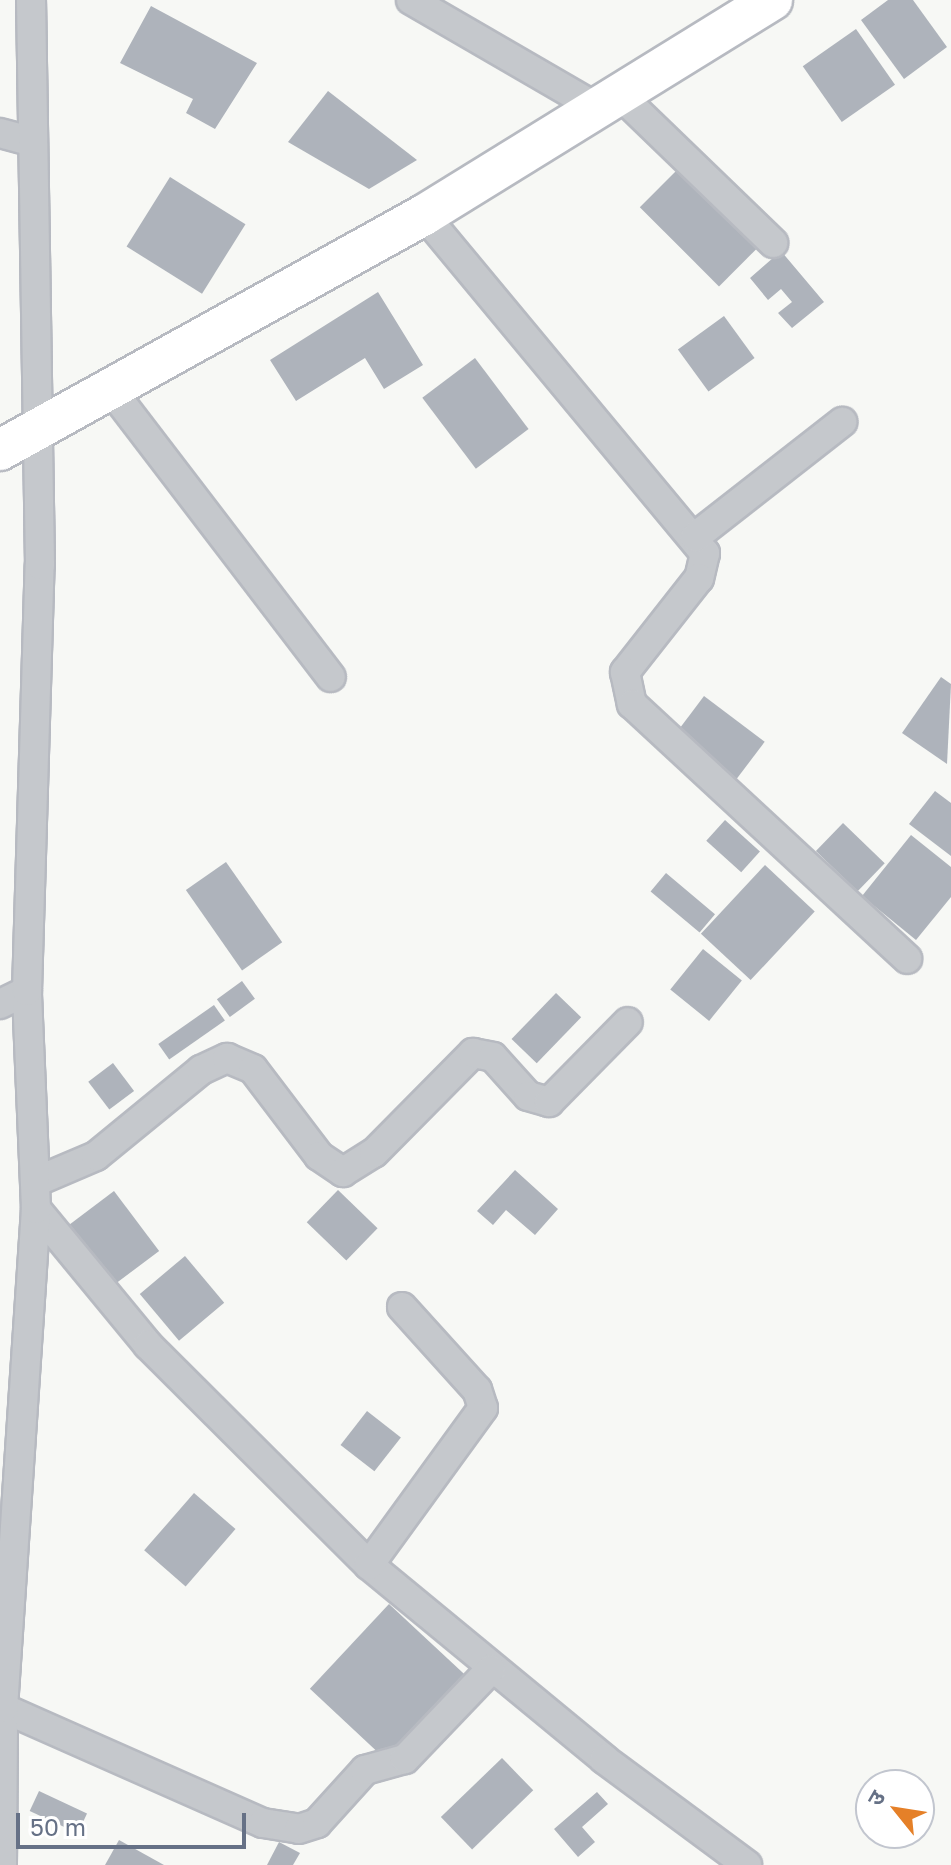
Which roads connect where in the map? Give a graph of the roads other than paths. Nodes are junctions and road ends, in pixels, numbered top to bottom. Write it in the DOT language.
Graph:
graph roads {
  1 [pos="31,0"];
  2 [pos="411,0"];
  3 [pos="772,0"];
  4 [pos="610,102"];
  5 [pos="0,133"];
  6 [pos="29,141"];
  7 [pos="424,215"];
  8 [pos="773,243"];
  9 [pos="109,387"];
  10 [pos="842,422"];
  11 [pos="38,429"];
  12 [pos="0,450"];
  13 [pos="695,537"];
  14 [pos="331,677"];
  15 [pos="907,959"];
  16 [pos="27,991"];
  17 [pos="0,1004"];
  18 [pos="628,1022"];
  19 [pos="35,1196"];
  20 [pos="402,1307"];
  21 [pos="369,1565"];
  22 [pos="491,1669"];
  23 [pos="3,1708"];
  24 [pos="2,1865"];
  25 [pos="747,1865"];
  1 -- 6 [label="street"];
  2 -- 4 [label="street"];
  3 -- 4 [label="street"];
  4 -- 7 [label="street"];
  4 -- 8 [label="street"];
  5 -- 6 [label="street"];
  6 -- 11 [label="street"];
  7 -- 9 [label="street"];
  7 -- 13 [label="street"];
  9 -- 11 [label="street"];
  9 -- 14 [label="street"];
  10 -- 13 [label="street"];
  11 -- 12 [label="street"];
  11 -- 16 [label="street"];
  13 -- 15 [label="street"];
  16 -- 17 [label="street"];
  16 -- 19 [label="street"];
  18 -- 19 [label="street"];
  19 -- 21 [label="street"];
  19 -- 23 [label="street"];
  20 -- 21 [label="street"];
  21 -- 22 [label="street"];
  22 -- 23 [label="street"];
  22 -- 25 [label="street"];
  23 -- 24 [label="street"];
}
